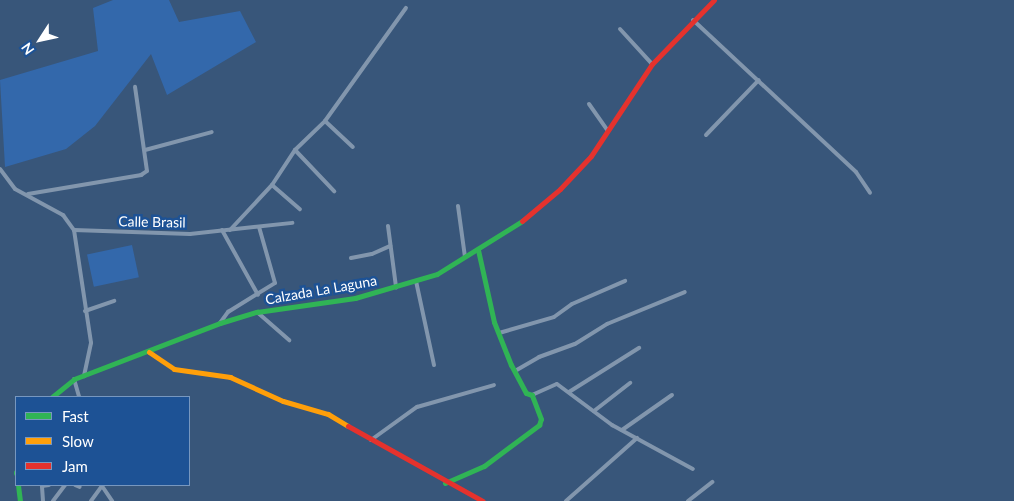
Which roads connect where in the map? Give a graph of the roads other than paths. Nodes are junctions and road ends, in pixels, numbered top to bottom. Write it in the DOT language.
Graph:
graph roads {
  1 [pos="714,0"];
  2 [pos="406,8"];
  3 [pos="692,19"];
  4 [pos="620,29"];
  5 [pos="652,64"];
  6 [pos="759,80"];
  7 [pos="135,87"];
  8 [pos="589,104"];
  9 [pos="325,121"];
  10 [pos="607,130"];
  11 [pos="212,132"];
  12 [pos="706,135"];
  13 [pos="353,148"];
  14 [pos="145,150"];
  15 [pos="295,150"];
  16 [pos="0,169"];
  17 [pos="272,186"];
  18 [pos="334,191"];
  19 [pos="870,193"];
  20 [pos="28,194"];
  21 [pos="458,206"];
  22 [pos="300,209"];
  23 [pos="292,223"];
  24 [pos="388,226"];
  25 [pos="259,227"];
  26 [pos="74,230"];
  27 [pos="222,230"];
  28 [pos="230,230"];
  29 [pos="390,246"];
  30 [pos="478,250"];
  31 [pos="465,257"];
  32 [pos="351,258"];
  33 [pos="416,281"];
  34 [pos="625,281"];
  35 [pos="396,287"];
  36 [pos="685,292"];
  37 [pos="258,296"];
  38 [pos="114,301"];
  39 [pos="85,311"];
  40 [pos="257,312"];
  41 [pos="220,322"];
  42 [pos="499,334"];
  43 [pos="289,340"];
  44 [pos="639,348"];
  45 [pos="149,352"];
  46 [pos="434,365"];
  47 [pos="515,371"];
  48 [pos="84,376"];
  49 [pos="74,380"];
  50 [pos="630,383"];
  51 [pos="494,385"];
  52 [pos="569,392"];
  53 [pos="532,395"];
  54 [pos="672,395"];
  55 [pos="53,396"];
  56 [pos="79,396"];
  57 [pos="594,411"];
  58 [pos="622,430"];
  59 [pos="637,438"];
  60 [pos="371,440"];
  61 [pos="692,469"];
  62 [pos="445,482"];
  63 [pos="712,482"];
  64 [pos="18,486"];
  65 [pos="42,486"];
  66 [pos="64,486"];
  67 [pos="20,501"];
  68 [pos="43,501"];
  69 [pos="53,501"];
  70 [pos="91,501"];
  71 [pos="112,501"];
  72 [pos="483,501"];
  73 [pos="566,501"];
  74 [pos="688,501"];
  1 -- 3 [label="street, Calzada La Laguna"];
  2 -- 9 [label="street"];
  3 -- 5 [label="street, Calzada La Laguna"];
  3 -- 6 [label="street"];
  4 -- 5 [label="street"];
  5 -- 10 [label="street, Calzada La Laguna"];
  6 -- 12 [label="street"];
  6 -- 19 [label="street"];
  7 -- 14 [label="street"];
  8 -- 10 [label="street"];
  9 -- 13 [label="street"];
  9 -- 15 [label="street"];
  10 -- 30 [label="street, Calzada La Laguna"];
  11 -- 14 [label="street"];
  14 -- 20 [label="street"];
  15 -- 17 [label="street"];
  15 -- 18 [label="street"];
  16 -- 20 [label="street"];
  17 -- 22 [label="street"];
  17 -- 28 [label="street"];
  20 -- 26 [label="street"];
  21 -- 31 [label="street"];
  23 -- 25 [label="street, Calle Brasil"];
  24 -- 29 [label="street"];
  25 -- 28 [label="street, Calle Brasil"];
  25 -- 37 [label="street"];
  26 -- 27 [label="street, Calle Brasil"];
  26 -- 39 [label="street"];
  27 -- 28 [label="street, Calle Brasil"];
  27 -- 37 [label="street"];
  29 -- 32 [label="street"];
  29 -- 35 [label="street"];
  30 -- 31 [label="street, Calzada La Laguna"];
  30 -- 42 [label="street"];
  31 -- 33 [label="street, Calzada La Laguna"];
  33 -- 35 [label="street, Calzada La Laguna"];
  33 -- 46 [label="street"];
  34 -- 42 [label="street"];
  35 -- 40 [label="street, Calzada La Laguna"];
  36 -- 47 [label="street"];
  37 -- 41 [label="street"];
  38 -- 39 [label="street"];
  39 -- 48 [label="street"];
  40 -- 41 [label="street, Calzada La Laguna"];
  40 -- 43 [label="street"];
  41 -- 45 [label="street, Calzada La Laguna"];
  42 -- 47 [label="street"];
  44 -- 52 [label="street"];
  45 -- 48 [label="street, Calzada La Laguna"];
  45 -- 60 [label="street"];
  47 -- 53 [label="street"];
  48 -- 49 [label="street, Calzada La Laguna"];
  49 -- 55 [label="street, Calzada La Laguna"];
  49 -- 56 [label="street"];
  50 -- 57 [label="street"];
  51 -- 60 [label="street"];
  52 -- 53 [label="street"];
  52 -- 57 [label="street"];
  53 -- 62 [label="street"];
  54 -- 58 [label="street"];
  57 -- 58 [label="street"];
  58 -- 59 [label="street"];
  59 -- 61 [label="street"];
  59 -- 73 [label="street"];
  60 -- 62 [label="street"];
  62 -- 72 [label="street"];
  63 -- 74 [label="street"];
  64 -- 67 [label="street"];
  65 -- 68 [label="street"];
  66 -- 69 [label="street"];
  70 -- 71 [label="street"];
}
